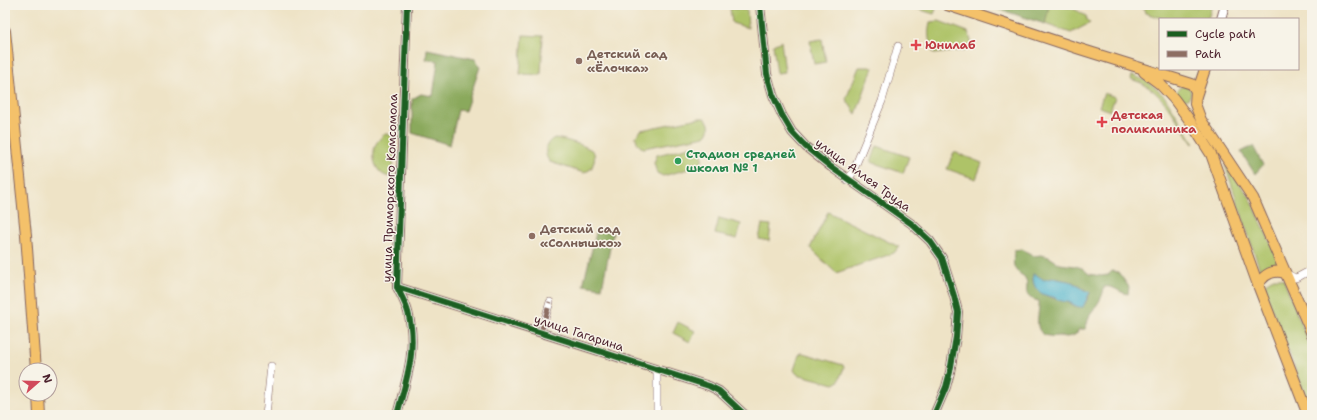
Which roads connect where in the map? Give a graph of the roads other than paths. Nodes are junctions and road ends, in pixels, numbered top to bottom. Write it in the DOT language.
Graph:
graph roads {
  1 [pos="407,5"];
  2 [pos="760,5"];
  3 [pos="947,5"];
  4 [pos="1225,5"];
  5 [pos="1221,18"];
  6 [pos="5,31"];
  7 [pos="898,46"];
  8 [pos="1132,65"];
  9 [pos="1204,70"];
  10 [pos="1205,70"];
  11 [pos="1188,82"];
  12 [pos="1196,97"];
  13 [pos="1175,100"];
  14 [pos="847,180"];
  15 [pos="1312,272"];
  16 [pos="1285,273"];
  17 [pos="1258,285"];
  18 [pos="397,287"];
  19 [pos="550,302"];
  20 [pos="541,332"];
  21 [pos="1312,334"];
  22 [pos="35,362"];
  23 [pos="271,366"];
  24 [pos="657,369"];
  25 [pos="38,402"];
  26 [pos="39,415"];
  27 [pos="266,415"];
  28 [pos="397,415"];
  29 [pos="657,415"];
  30 [pos="745,415"];
  31 [pos="934,415"];
  32 [pos="1233,415"];
  33 [pos="1257,415"];
  34 [pos="1308,415"];
  1 -- 18 [label="street, улица Приморского Комсомола"];
  2 -- 14 [label="street, улица Аллея Труда"];
  3 -- 8 [label="main road"];
  4 -- 5 [label="street"];
  6 -- 22 [label="main road"];
  7 -- 14 [label="street"];
  8 -- 11 [label="main road"];
  8 -- 13 [label="main road"];
  9 -- 11 [label="street"];
  10 -- 12 [label="main road"];
  11 -- 12 [label="main road"];
  11 -- 13 [label="main road"];
  12 -- 13 [label="main road"];
  12 -- 16 [label="main road"];
  13 -- 17 [label="main road"];
  14 -- 31 [label="street, улица Аллея Труда"];
  15 -- 16 [label="street"];
  16 -- 17 [label="main road"];
  16 -- 21 [label="main road"];
  17 -- 34 [label="main road"];
  18 -- 20 [label="street, улица Гагарина"];
  18 -- 28 [label="street, улица Приморского Комсомола"];
  19 -- 20 [label="street"];
  20 -- 24 [label="street, улица Гагарина"];
  23 -- 27 [label="street"];
  24 -- 29 [label="street"];
  24 -- 30 [label="street, улица Гагарина"];
  25 -- 26 [label="main road"];
  32 -- 33 [label="street"];
}
